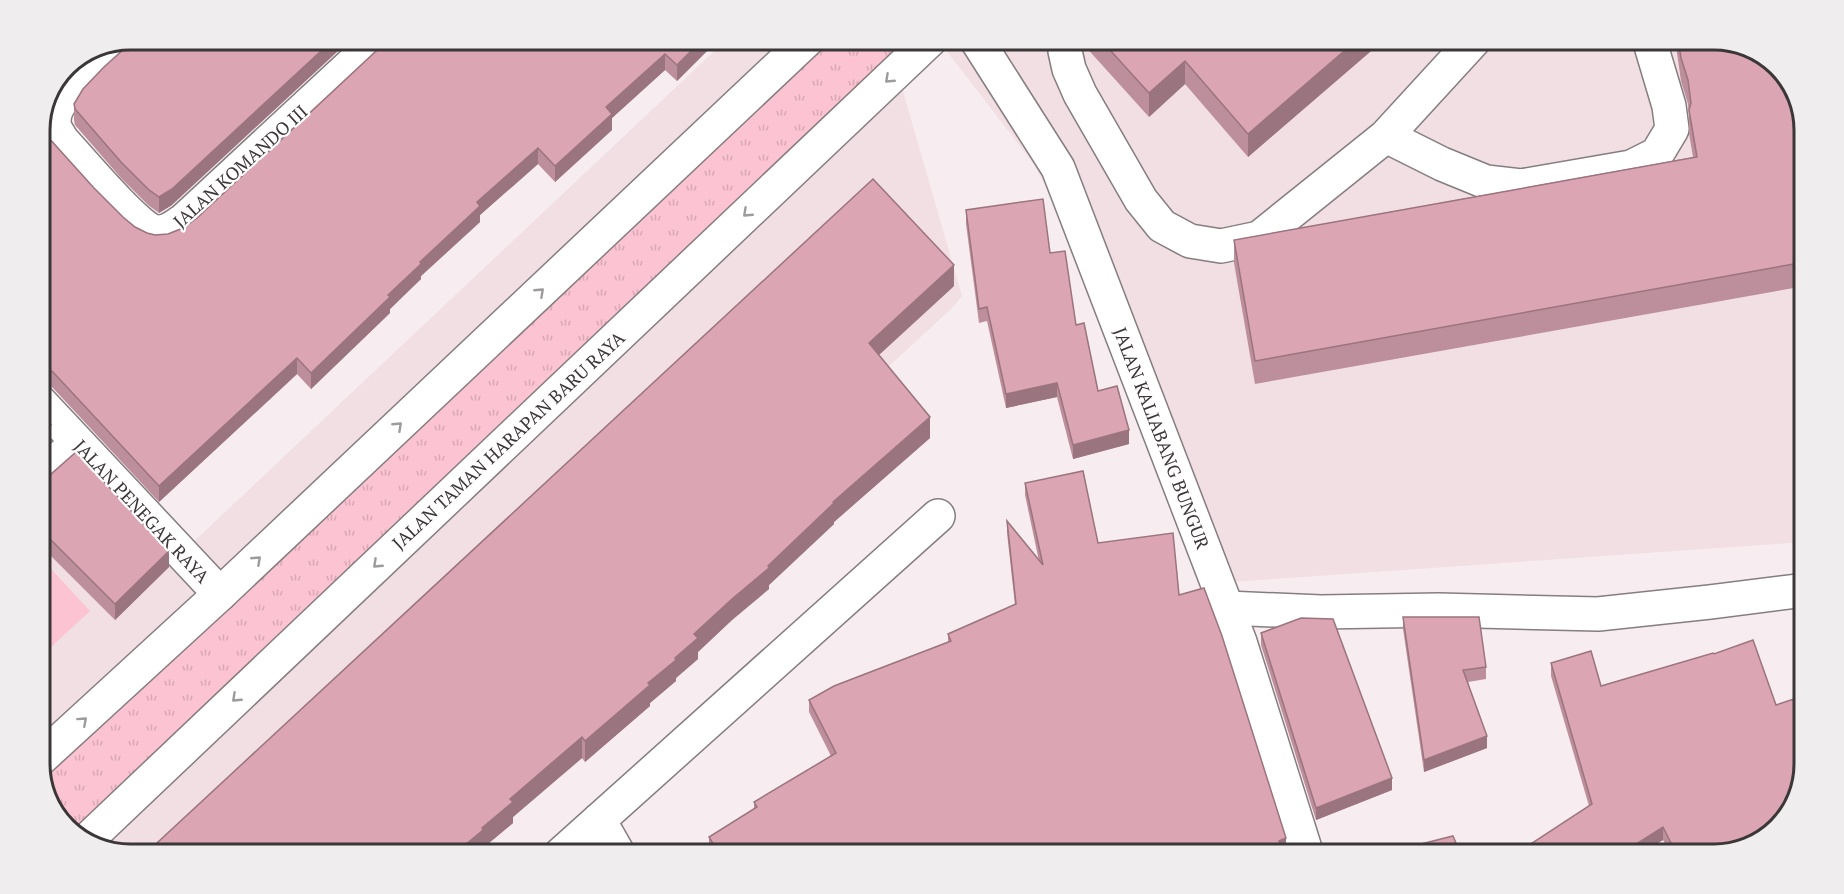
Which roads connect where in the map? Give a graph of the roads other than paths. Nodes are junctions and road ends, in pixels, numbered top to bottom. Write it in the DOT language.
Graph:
graph roads {
  1 [pos="367,50"];
  2 [pos="796,50"];
  3 [pos="919,50"];
  4 [pos="983,50"];
  5 [pos="1065,50"];
  6 [pos="1466,50"];
  7 [pos="1652,50"];
  8 [pos="112,51"];
  9 [pos="1386,136"];
  10 [pos="50,413"];
  11 [pos="77,443"];
  12 [pos="50,466"];
  13 [pos="938,516"];
  14 [pos="1794,591"];
  15 [pos="220,594"];
  16 [pos="1227,608"];
  17 [pos="50,750"];
  18 [pos="599,819"];
  19 [pos="92,835"];
  20 [pos="572,844"];
  21 [pos="613,844"];
  22 [pos="1303,844"];
  1 -- 8 [label="street, JALAN KOMANDO III"];
  15 -- 2 [label="street, one-way"];
  3 -- 19 [label="street, JALAN TAMAN HARAPAN BARU RAYA, one-way"];
  4 -- 16 [label="street, JALAN KALIABANG BUNGUR"];
  5 -- 9 [label="street"];
  6 -- 9 [label="street"];
  7 -- 9 [label="street"];
  10 -- 11 [label="street, JALAN PENEGAK RAYA"];
  11 -- 12 [label="street"];
  11 -- 15 [label="street, JALAN PENEGAK RAYA"];
  13 -- 18 [label="street"];
  14 -- 16 [label="street"];
  17 -- 15 [label="street, one-way"];
  16 -- 22 [label="street, JALAN KALIABANG BUNGUR"];
  18 -- 20 [label="street"];
  18 -- 21 [label="street"];
}
